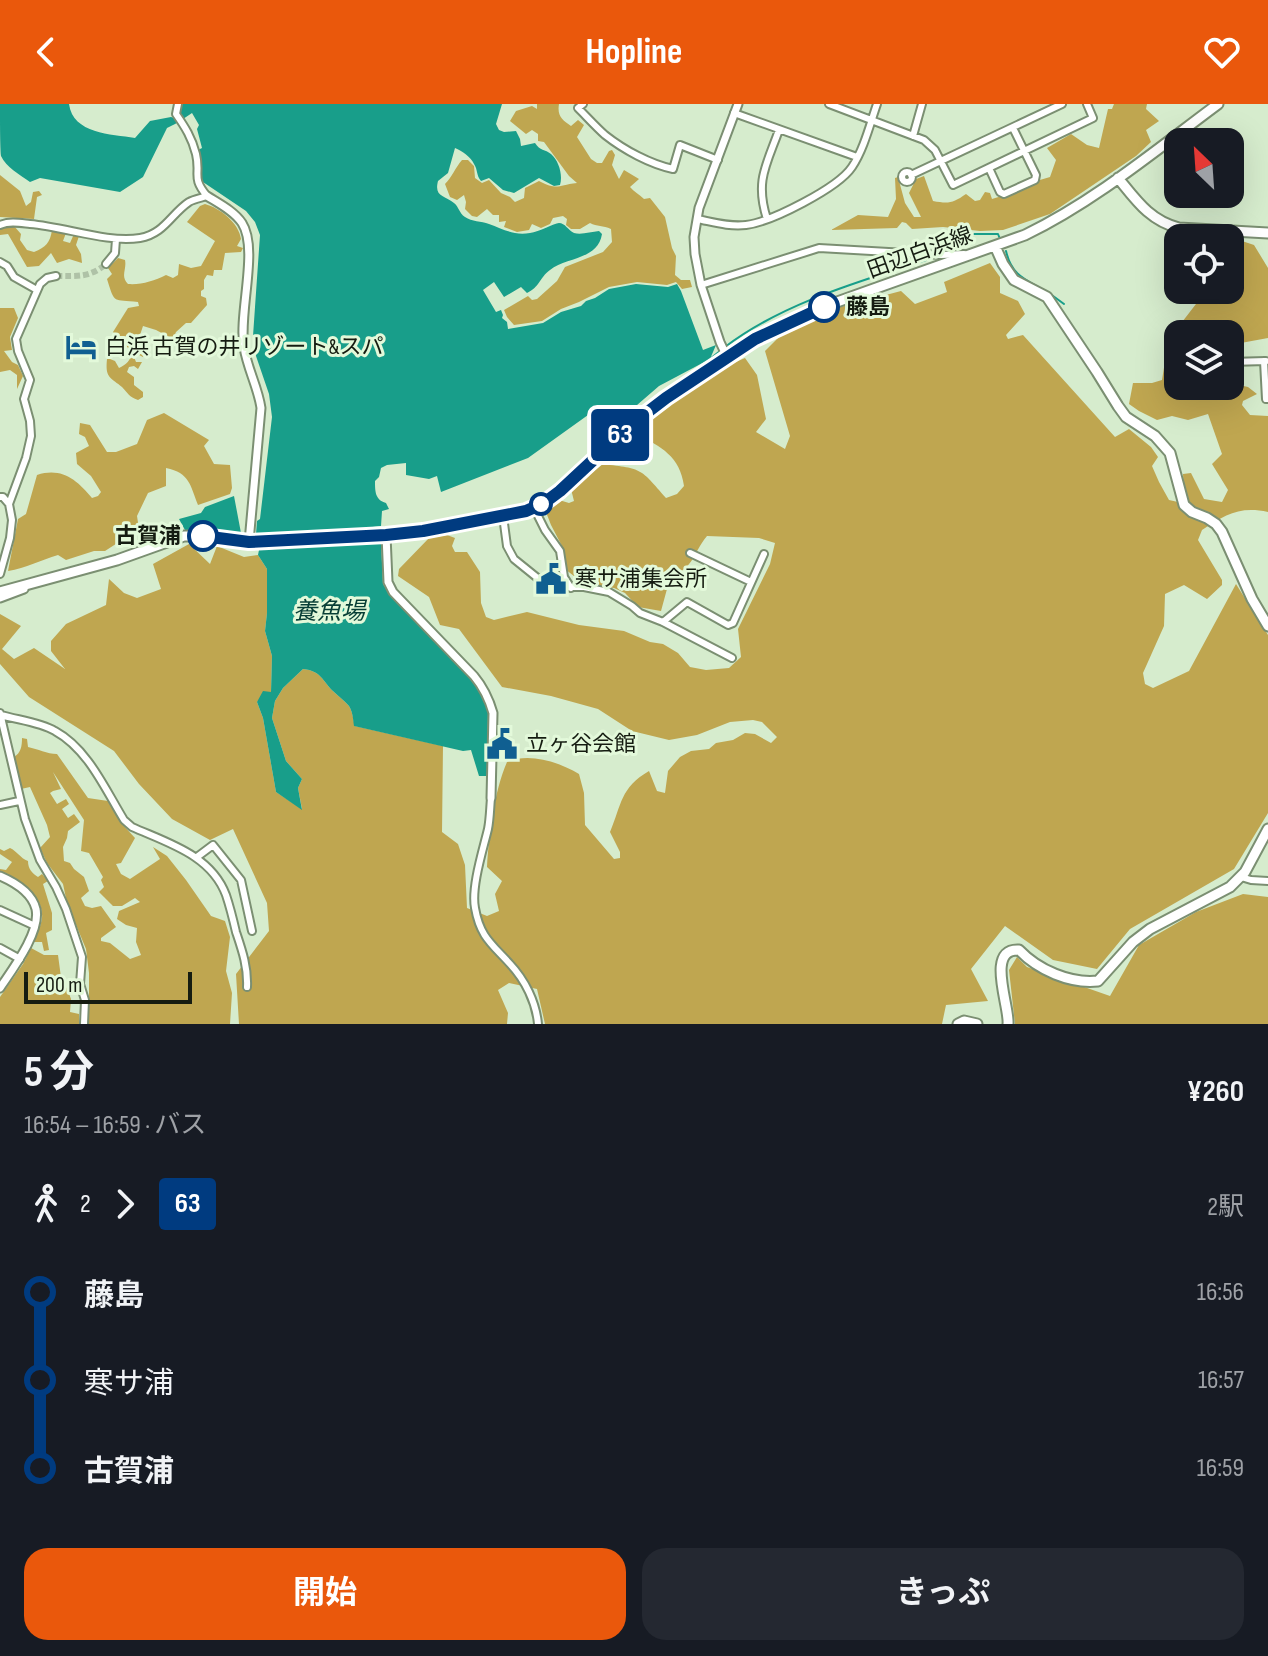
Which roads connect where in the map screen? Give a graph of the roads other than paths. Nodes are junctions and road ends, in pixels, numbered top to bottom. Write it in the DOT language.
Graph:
graph roads {
  1 [pos="178,104"];
  2 [pos="583,104"];
  3 [pos="829,104"];
  4 [pos="877,104"];
  5 [pos="922,104"];
  6 [pos="1037,104"];
  7 [pos="1062,104"];
  8 [pos="1087,104"];
  9 [pos="1218,104"];
  10 [pos="736,108"];
  11 [pos="1041,114"];
  12 [pos="872,119"];
  13 [pos="1013,128"];
  14 [pos="779,130"];
  15 [pos="913,136"];
  16 [pos="1025,152"];
  17 [pos="857,157"];
  18 [pos="718,160"];
  19 [pos="941,160"];
  20 [pos="989,168"];
  21 [pos="911,175"];
  22 [pos="1118,178"];
  23 [pos="207,196"];
  24 [pos="697,219"];
  25 [pos="767,219"];
  26 [pos="0,225"];
  27 [pos="1268,233"];
  28 [pos="116,239"];
  29 [pos="995,246"];
  30 [pos="972,254"];
  31 [pos="0,262"];
  32 [pos="106,264"];
  33 [pos="56,276"];
  34 [pos="701,285"];
  35 [pos="37,290"];
  36 [pos="726,354"];
  37 [pos="1266,360"];
  38 [pos="1244,361"];
  39 [pos="1268,399"];
  40 [pos="0,497"];
  41 [pos="9,504"];
  42 [pos="534,508"];
  43 [pos="503,516"];
  44 [pos="386,535"];
  45 [pos="249,542"];
  46 [pos="690,553"];
  47 [pos="764,554"];
  48 [pos="1,562"];
  49 [pos="0,574"];
  50 [pos="751,582"];
  51 [pos="37,583"];
  52 [pos="571,588"];
  53 [pos="0,592"];
  54 [pos="0,598"];
  55 [pos="663,622"];
  56 [pos="1268,626"];
  57 [pos="732,658"];
  58 [pos="0,714"];
  59 [pos="491,798"];
  60 [pos="19,801"];
  61 [pos="0,805"];
  62 [pos="1268,829"];
  63 [pos="197,857"];
  64 [pos="0,876"];
  65 [pos="1241,877"];
  66 [pos="1268,881"];
  67 [pos="0,910"];
  68 [pos="35,926"];
  69 [pos="252,931"];
  70 [pos="0,948"];
  71 [pos="20,959"];
  72 [pos="247,987"];
  73 [pos="0,988"];
  74 [pos="84,1024"];
  75 [pos="538,1024"];
  76 [pos="958,1024"];
  77 [pos="977,1024"];
  78 [pos="1008,1024"];
  1 -- 23 [label="street"];
  2 -- 18 [label="street"];
  3 -- 12 [label="street"];
  4 -- 12 [label="street"];
  5 -- 15 [label="street"];
  6 -- 11 [label="street"];
  7 -- 11 [label="street"];
  8 -- 16 [label="street"];
  9 -- 22 [label="main road, 田辺白浜線"];
  10 -- 14 [label="street"];
  10 -- 18 [label="street"];
  11 -- 13 [label="street"];
  12 -- 15 [label="street"];
  12 -- 17 [label="street"];
  13 -- 16 [label="street"];
  13 -- 19 [label="street"];
  14 -- 17 [label="street"];
  14 -- 25 [label="street"];
  15 -- 19 [label="street"];
  16 -- 20 [label="street"];
  16 -- 20 [label="street"];
  17 -- 25 [label="street"];
  18 -- 24 [label="street"];
  19 -- 20 [label="street"];
  19 -- 21 [label="street"];
  22 -- 27 [label="main road"];
  22 -- 29 [label="main road, 田辺白浜線"];
  23 -- 28 [label="street"];
  23 -- 45 [label="street"];
  24 -- 25 [label="street"];
  24 -- 34 [label="street"];
  26 -- 28 [label="street"];
  28 -- 32 [label="street"];
  29 -- 30 [label="main road, 田辺白浜線"];
  29 -- 56 [label="main road"];
  30 -- 34 [label="street"];
  30 -- 36 [label="main road, 田辺白浜線"];
  31 -- 35 [label="street"];
  33 -- 35 [label="street"];
  34 -- 36 [label="street"];
  35 -- 41 [label="street"];
  36 -- 42 [label="main road, 田辺白浜線"];
  37 -- 38 [label="street"];
  37 -- 39 [label="street"];
  40 -- 41 [label="street"];
  41 -- 48 [label="street"];
  42 -- 43 [label="main road, 田辺白浜線"];
  42 -- 52 [label="street"];
  43 -- 44 [label="main road, 田辺白浜線"];
  43 -- 52 [label="street"];
  44 -- 45 [label="main road, 田辺白浜線"];
  44 -- 59 [label="street"];
  45 -- 51 [label="main road, 田辺白浜線"];
  46 -- 50 [label="street"];
  47 -- 50 [label="street"];
  48 -- 49 [label="street"];
  50 -- 55 [label="street"];
  51 -- 53 [label="main road, 田辺白浜線"];
  51 -- 54 [label="street"];
  52 -- 55 [label="street"];
  55 -- 57 [label="street"];
  58 -- 60 [label="street"];
  58 -- 63 [label="street"];
  59 -- 75 [label="street"];
  60 -- 61 [label="street"];
  60 -- 74 [label="street"];
  62 -- 65 [label="main road"];
  63 -- 69 [label="street"];
  63 -- 72 [label="street"];
  64 -- 68 [label="street"];
  65 -- 66 [label="street"];
  65 -- 78 [label="main road"];
  67 -- 68 [label="street"];
  68 -- 71 [label="street"];
  70 -- 71 [label="street"];
  71 -- 73 [label="street"];
  76 -- 77 [label="main road"];
}
